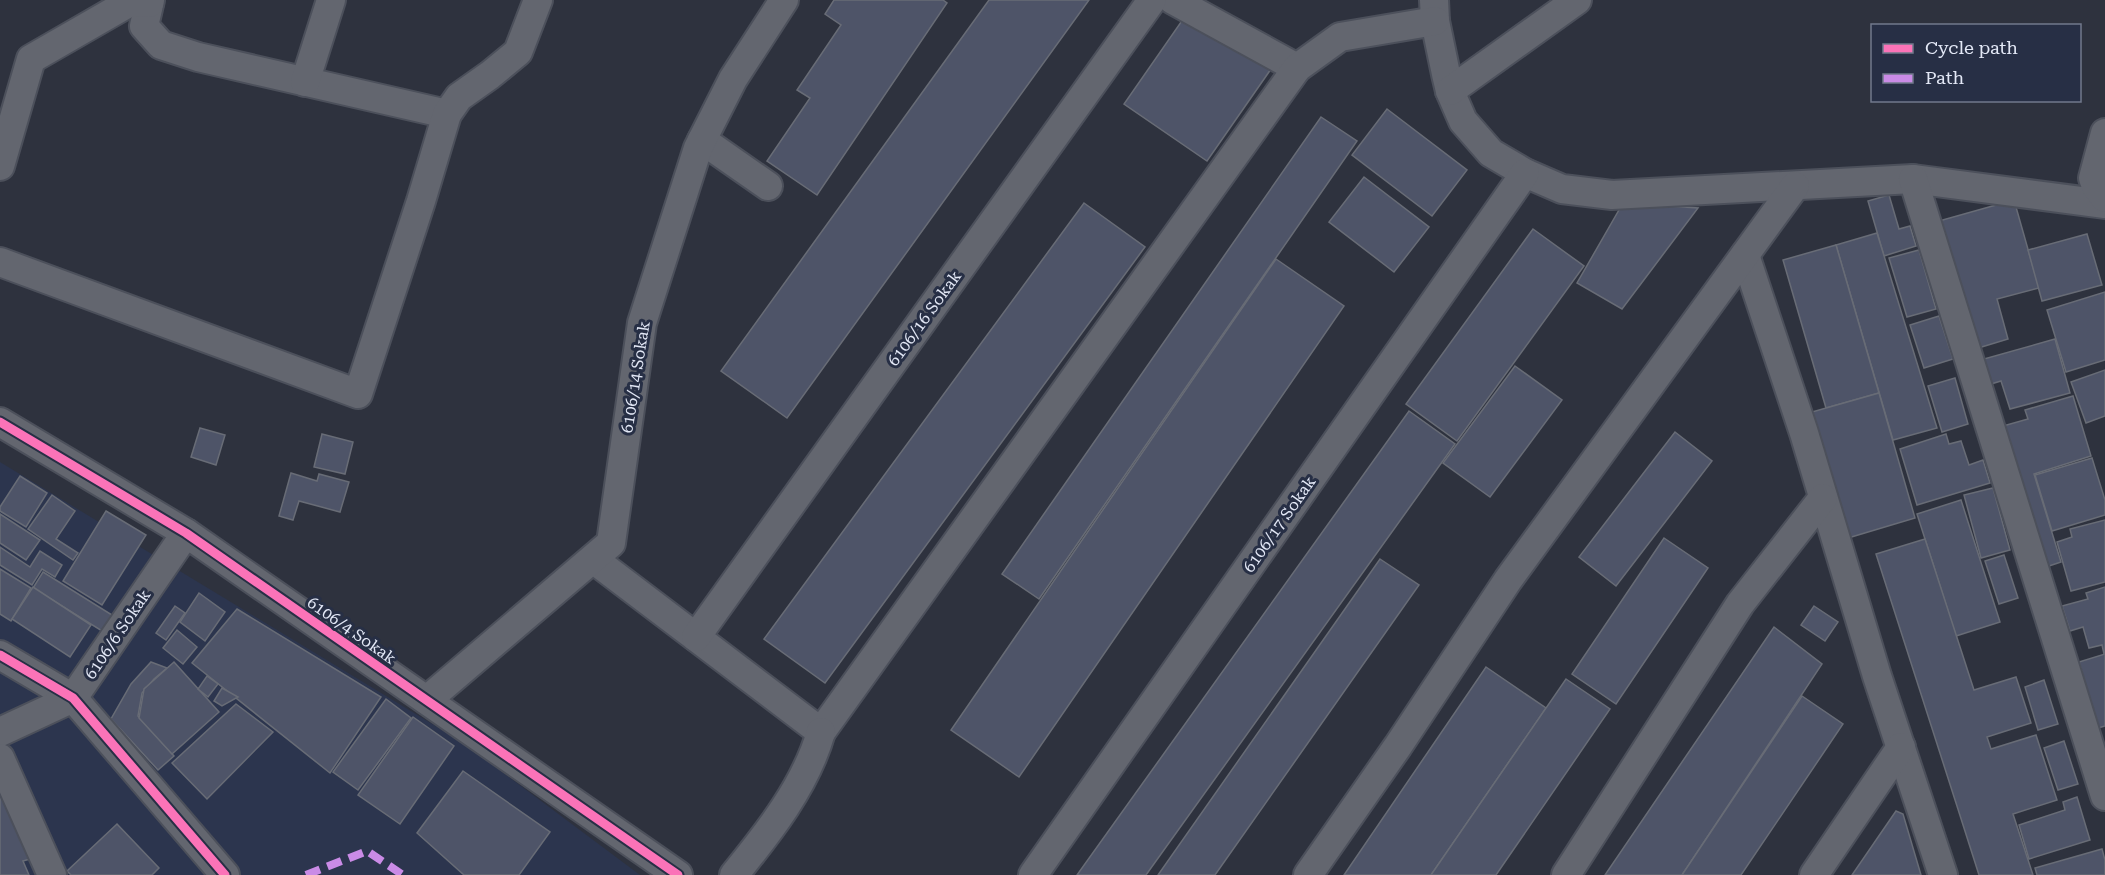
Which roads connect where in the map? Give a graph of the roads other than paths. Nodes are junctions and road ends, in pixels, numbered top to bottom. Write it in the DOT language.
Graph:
graph roads {
  1 [pos="331,0"];
  2 [pos="538,0"];
  3 [pos="784,0"];
  4 [pos="1152,0"];
  5 [pos="1173,0"];
  6 [pos="1577,0"];
  7 [pos="150,2"];
  8 [pos="1435,10"];
  9 [pos="1297,68"];
  10 [pos="305,82"];
  11 [pos="1450,91"];
  12 [pos="447,114"];
  13 [pos="2105,133"];
  14 [pos="702,140"];
  15 [pos="0,166"];
  16 [pos="1525,173"];
  17 [pos="1913,178"];
  18 [pos="768,186"];
  19 [pos="1795,186"];
  20 [pos="2105,198"];
  21 [pos="2105,204"];
  22 [pos="1745,255"];
  23 [pos="0,262"];
  24 [pos="0,422"];
  25 [pos="1823,498"];
  26 [pos="186,532"];
  27 [pos="593,559"];
  28 [pos="696,637"];
  29 [pos="0,655"];
  30 [pos="73,698"];
  31 [pos="427,700"];
  32 [pos="0,732"];
  33 [pos="821,732"];
  34 [pos="1901,747"];
  35 [pos="0,758"];
  36 [pos="2105,796"];
  37 [pos="52,875"];
  38 [pos="225,875"];
  39 [pos="678,875"];
  40 [pos="734,875"];
  41 [pos="1033,875"];
  42 [pos="1308,875"];
  43 [pos="1566,875"];
  44 [pos="1815,875"];
  45 [pos="1943,875"];
  1 -- 10 [label="street"];
  2 -- 12 [label="street"];
  3 -- 14 [label="street, 6106/14 Sokak"];
  4 -- 28 [label="street, 6106/16 Sokak"];
  5 -- 9 [label="street"];
  6 -- 11 [label="street"];
  7 -- 10 [label="street"];
  7 -- 15 [label="street"];
  8 -- 9 [label="street"];
  8 -- 11 [label="street"];
  9 -- 33 [label="street"];
  10 -- 12 [label="street"];
  11 -- 16 [label="street"];
  12 -- 23 [label="street"];
  13 -- 20 [label="street"];
  14 -- 18 [label="street"];
  14 -- 27 [label="street, 6106/14 Sokak"];
  16 -- 19 [label="street"];
  16 -- 41 [label="street, 6106/17 Sokak"];
  17 -- 19 [label="street"];
  17 -- 21 [label="street"];
  17 -- 36 [label="street"];
  19 -- 22 [label="street"];
  22 -- 25 [label="street"];
  22 -- 42 [label="street"];
  24 -- 26 [label="street, 6106/4 Sokak"];
  25 -- 34 [label="street"];
  25 -- 43 [label="street"];
  26 -- 30 [label="street, 6106/6 Sokak"];
  26 -- 31 [label="street, 6106/4 Sokak"];
  27 -- 28 [label="street"];
  27 -- 31 [label="street, 6106/14 Sokak"];
  28 -- 33 [label="street"];
  29 -- 30 [label="street"];
  30 -- 32 [label="street"];
  30 -- 38 [label="street"];
  31 -- 39 [label="street, 6106/4 Sokak"];
  33 -- 40 [label="street"];
  34 -- 44 [label="street"];
  34 -- 45 [label="street"];
  35 -- 37 [label="street"];
}
